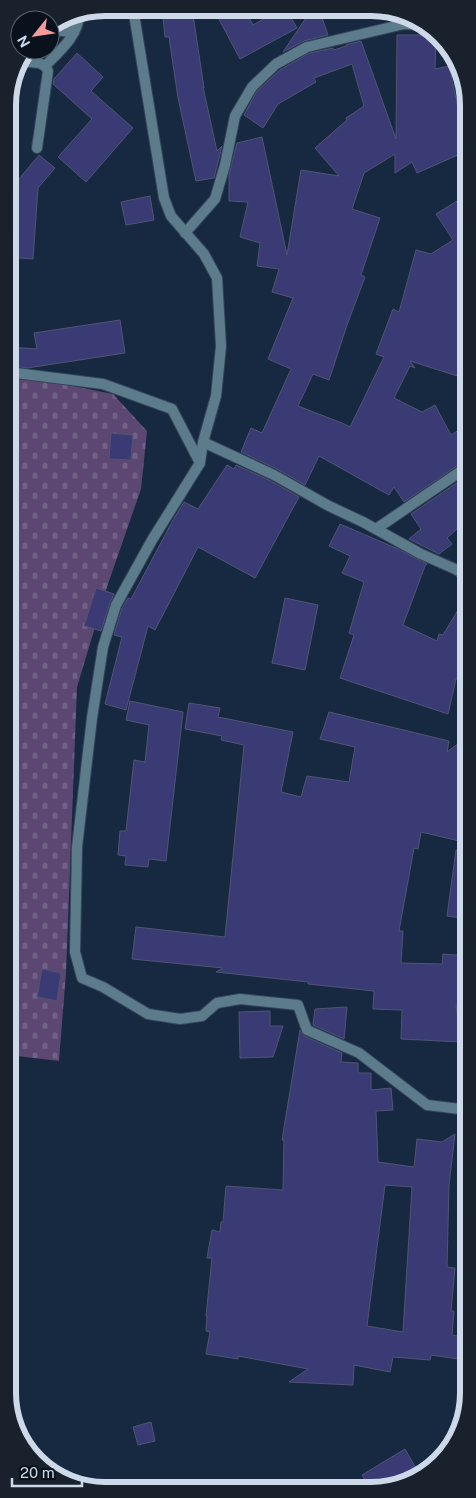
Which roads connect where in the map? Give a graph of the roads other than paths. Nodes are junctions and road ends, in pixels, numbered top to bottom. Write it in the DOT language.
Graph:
graph roads {
  1 [pos="134,16"];
  2 [pos="79,20"];
  3 [pos="407,24"];
  4 [pos="60,31"];
  5 [pos="74,32"];
  6 [pos="28,62"];
  7 [pos="45,66"];
  8 [pos="37,148"];
  9 [pos="185,233"];
  10 [pos="16,373"];
  11 [pos="203,442"];
  12 [pos="200,463"];
  13 [pos="460,472"];
  14 [pos="376,529"];
  15 [pos="460,572"];
  16 [pos="460,1109"];
  1 -- 9 [label="street"];
  2 -- 5 [label="street"];
  3 -- 9 [label="street"];
  4 -- 5 [label="street"];
  5 -- 7 [label="street"];
  6 -- 7 [label="street"];
  7 -- 8 [label="street"];
  9 -- 11 [label="street"];
  10 -- 12 [label="street"];
  11 -- 12 [label="street"];
  11 -- 14 [label="street"];
  12 -- 16 [label="street"];
  13 -- 14 [label="street"];
  14 -- 15 [label="street"];
}
